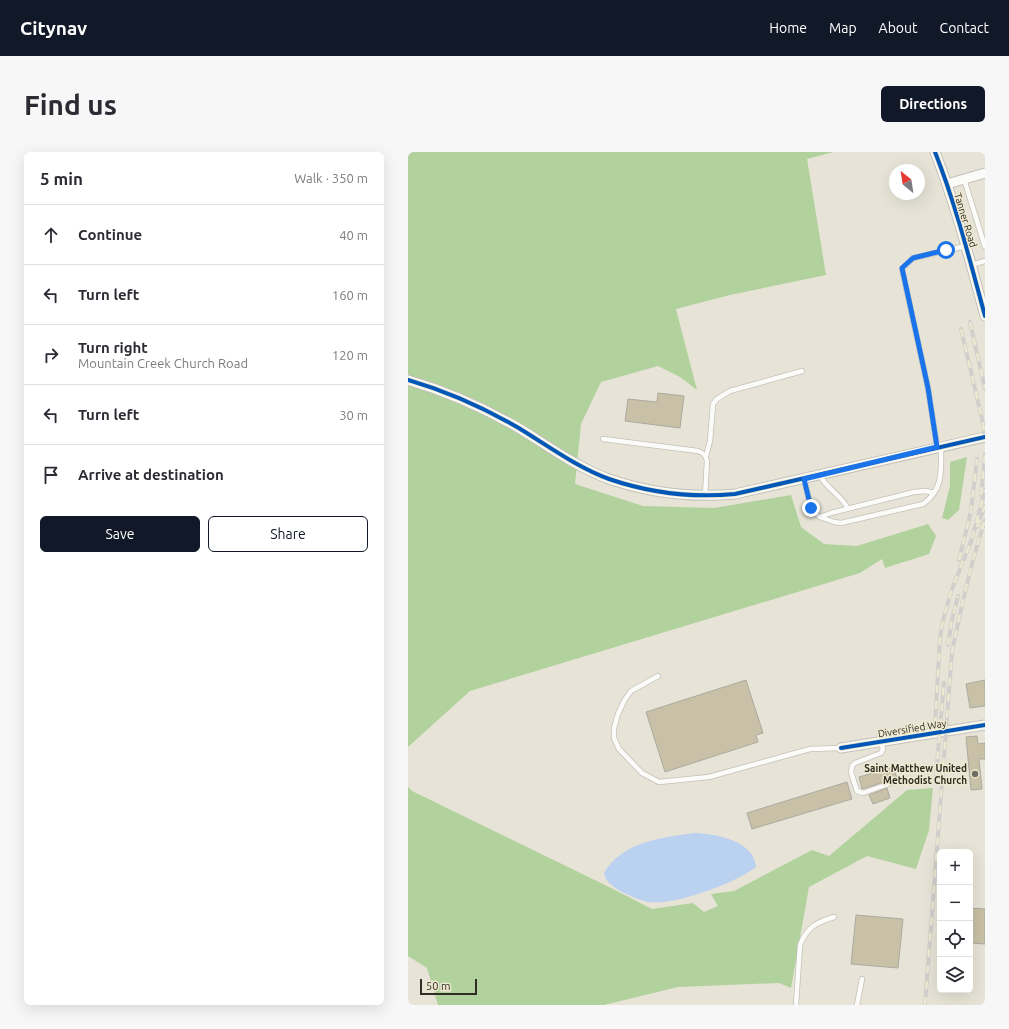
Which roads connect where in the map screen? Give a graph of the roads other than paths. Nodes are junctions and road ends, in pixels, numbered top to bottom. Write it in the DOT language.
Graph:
graph roads {
  1 [pos="935,152"];
  2 [pos="985,173"];
  3 [pos="964,179"];
  4 [pos="947,184"];
  5 [pos="966,246"];
  6 [pos="985,247"];
  7 [pos="985,261"];
  8 [pos="971,265"];
  9 [pos="985,316"];
  10 [pos="802,371"];
  11 [pos="408,380"];
  12 [pos="985,437"];
  13 [pos="603,439"];
  14 [pos="939,447"];
  15 [pos="706,456"];
  16 [pos="820,475"];
  17 [pos="804,479"];
  18 [pos="934,493"];
  19 [pos="705,496"];
  20 [pos="848,509"];
  21 [pos="820,517"];
  22 [pos="658,676"];
  23 [pos="985,725"];
  24 [pos="881,742"];
  25 [pos="841,748"];
  26 [pos="894,782"];
  27 [pos="834,917"];
  28 [pos="862,979"];
  29 [pos="796,1005"];
  30 [pos="857,1005"];
  1 -- 4 [label="street, Tanner Road"];
  2 -- 3 [label="street"];
  3 -- 4 [label="street"];
  3 -- 6 [label="lane"];
  4 -- 5 [label="street, Tanner Road"];
  5 -- 8 [label="street, Tanner Road"];
  5 -- 14 [label="lane"];
  7 -- 8 [label="lane"];
  8 -- 9 [label="street, Tanner Road"];
  10 -- 15 [label="lane"];
  11 -- 19 [label="street"];
  12 -- 14 [label="street"];
  13 -- 15 [label="lane"];
  14 -- 16 [label="street"];
  14 -- 18 [label="lane"];
  15 -- 19 [label="lane"];
  16 -- 17 [label="street"];
  16 -- 20 [label="lane"];
  17 -- 19 [label="street"];
  17 -- 21 [label="lane"];
  18 -- 20 [label="lane"];
  18 -- 21 [label="lane"];
  20 -- 21 [label="lane"];
  22 -- 25 [label="lane"];
  23 -- 24 [label="street, Diversified Way"];
  24 -- 25 [label="street, Diversified Way"];
  24 -- 26 [label="lane"];
  27 -- 29 [label="lane"];
  28 -- 30 [label="lane"];
}
